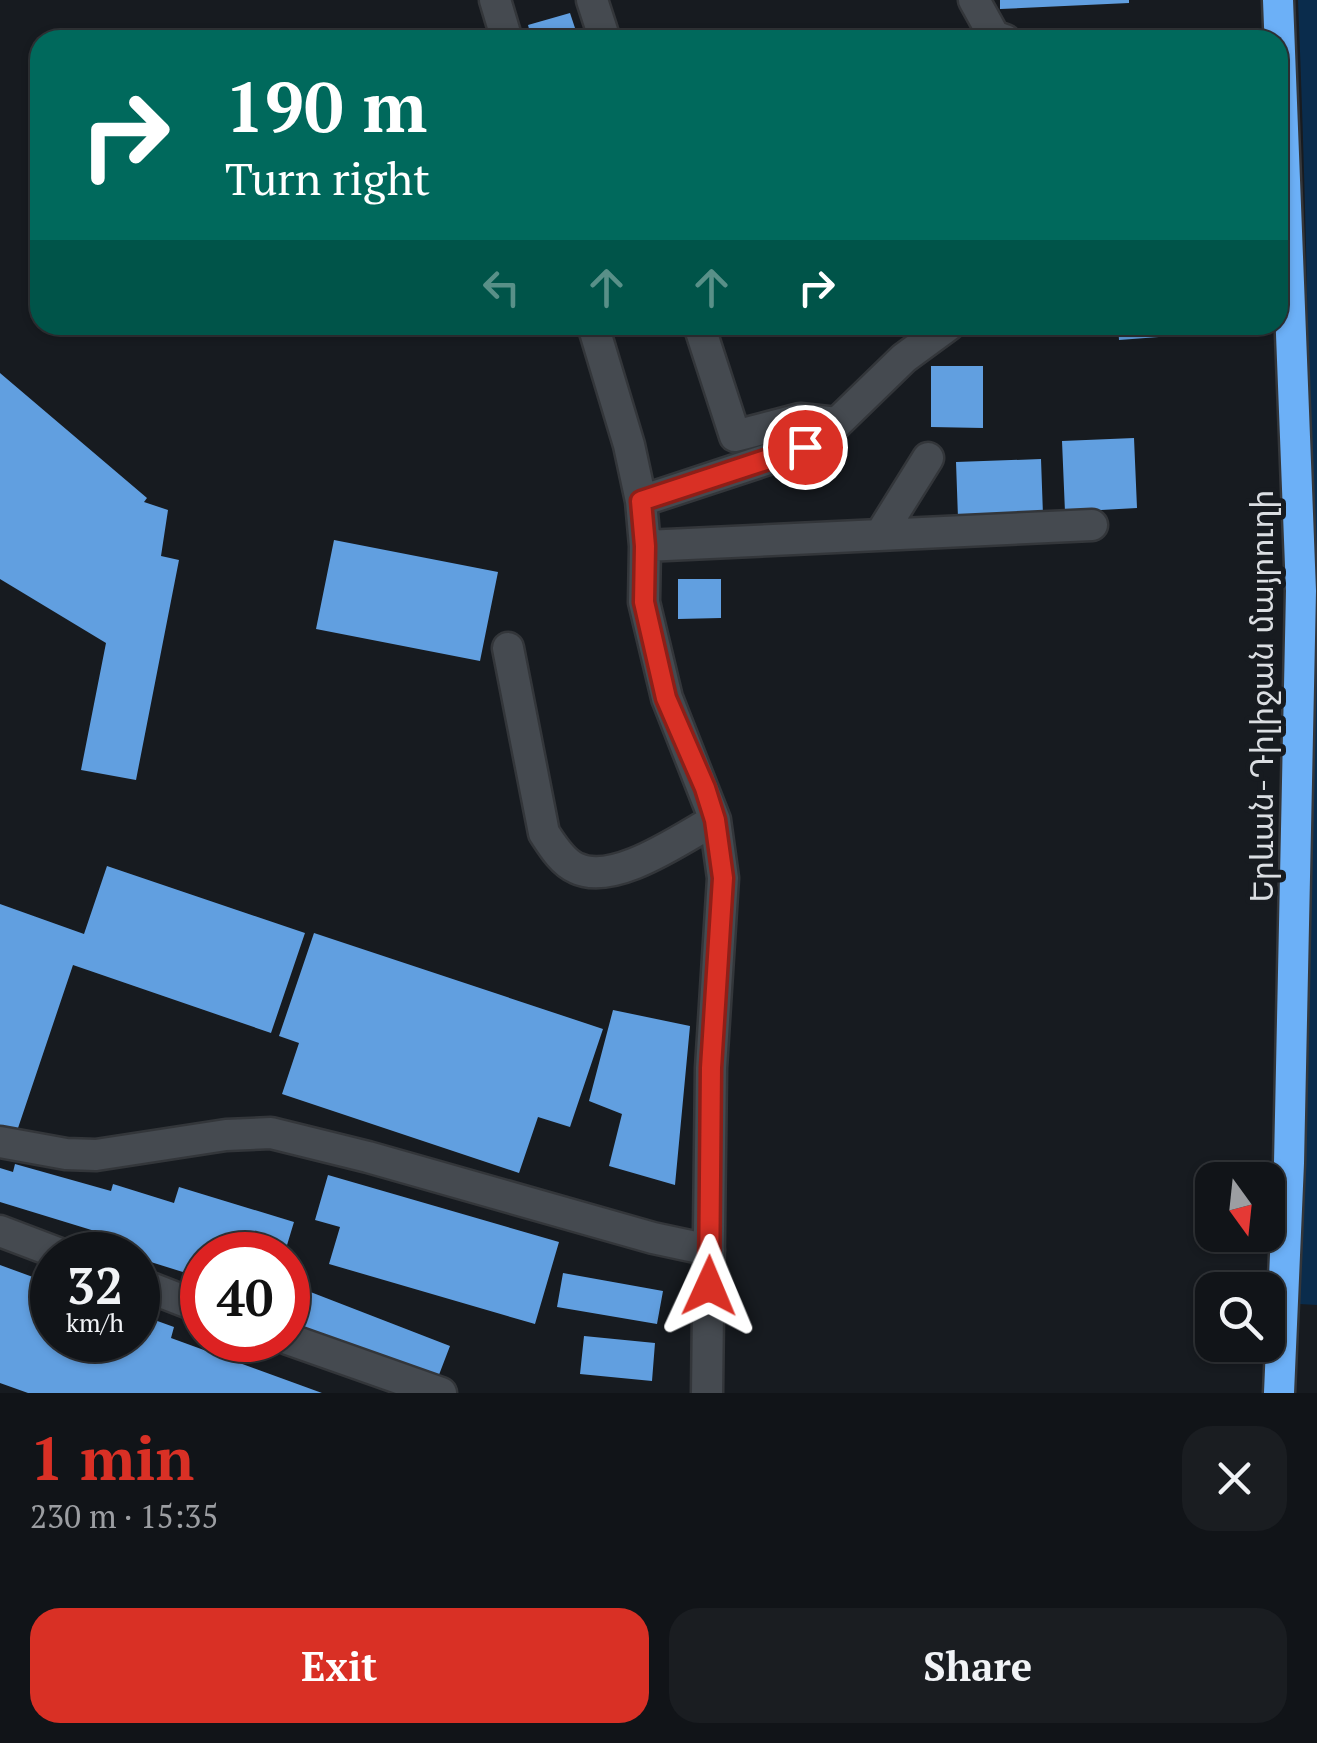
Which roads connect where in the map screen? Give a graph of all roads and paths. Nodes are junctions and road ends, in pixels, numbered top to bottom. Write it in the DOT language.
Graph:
graph roads {
  1 [pos="495,0"];
  2 [pos="592,0"];
  3 [pos="974,0"];
  4 [pos="1278,0"];
  5 [pos="504,30"];
  6 [pos="602,30"];
  7 [pos="991,30"];
  8 [pos="1279,30"];
  9 [pos="1288,257"];
  10 [pos="597,335"];
  11 [pos="702,335"];
  12 [pos="935,335"];
  13 [pos="836,422"];
  14 [pos="928,458"];
  15 [pos="641,501"];
  16 [pos="1092,526"];
  17 [pos="880,535"];
  18 [pos="645,546"];
  19 [pos="508,648"];
  20 [pos="715,820"];
  21 [pos="0,1142"];
  22 [pos="0,1231"];
  23 [pos="30,1242"];
  24 [pos="710,1250"];
  25 [pos="310,1348"];
  26 [pos="441,1393"];
  27 [pos="707,1393"];
  28 [pos="1279,1393"];
  1 -- 5 [label="street"];
  2 -- 6 [label="street"];
  3 -- 7 [label="street"];
  4 -- 8 [label="highway, Երևան-Դիլիջան մայրուղի"];
  9 -- 28 [label="highway, Երևան-Դիլիջան մայրուղի"];
  10 -- 15 [label="street"];
  11 -- 13 [label="street"];
  12 -- 13 [label="street"];
  13 -- 15 [label="street"];
  14 -- 17 [label="street"];
  15 -- 18 [label="street"];
  16 -- 17 [label="street"];
  17 -- 18 [label="street"];
  18 -- 20 [label="street"];
  19 -- 20 [label="street"];
  20 -- 24 [label="street"];
  21 -- 24 [label="street"];
  22 -- 23 [label="street"];
  24 -- 27 [label="street"];
  25 -- 26 [label="street"];
}
